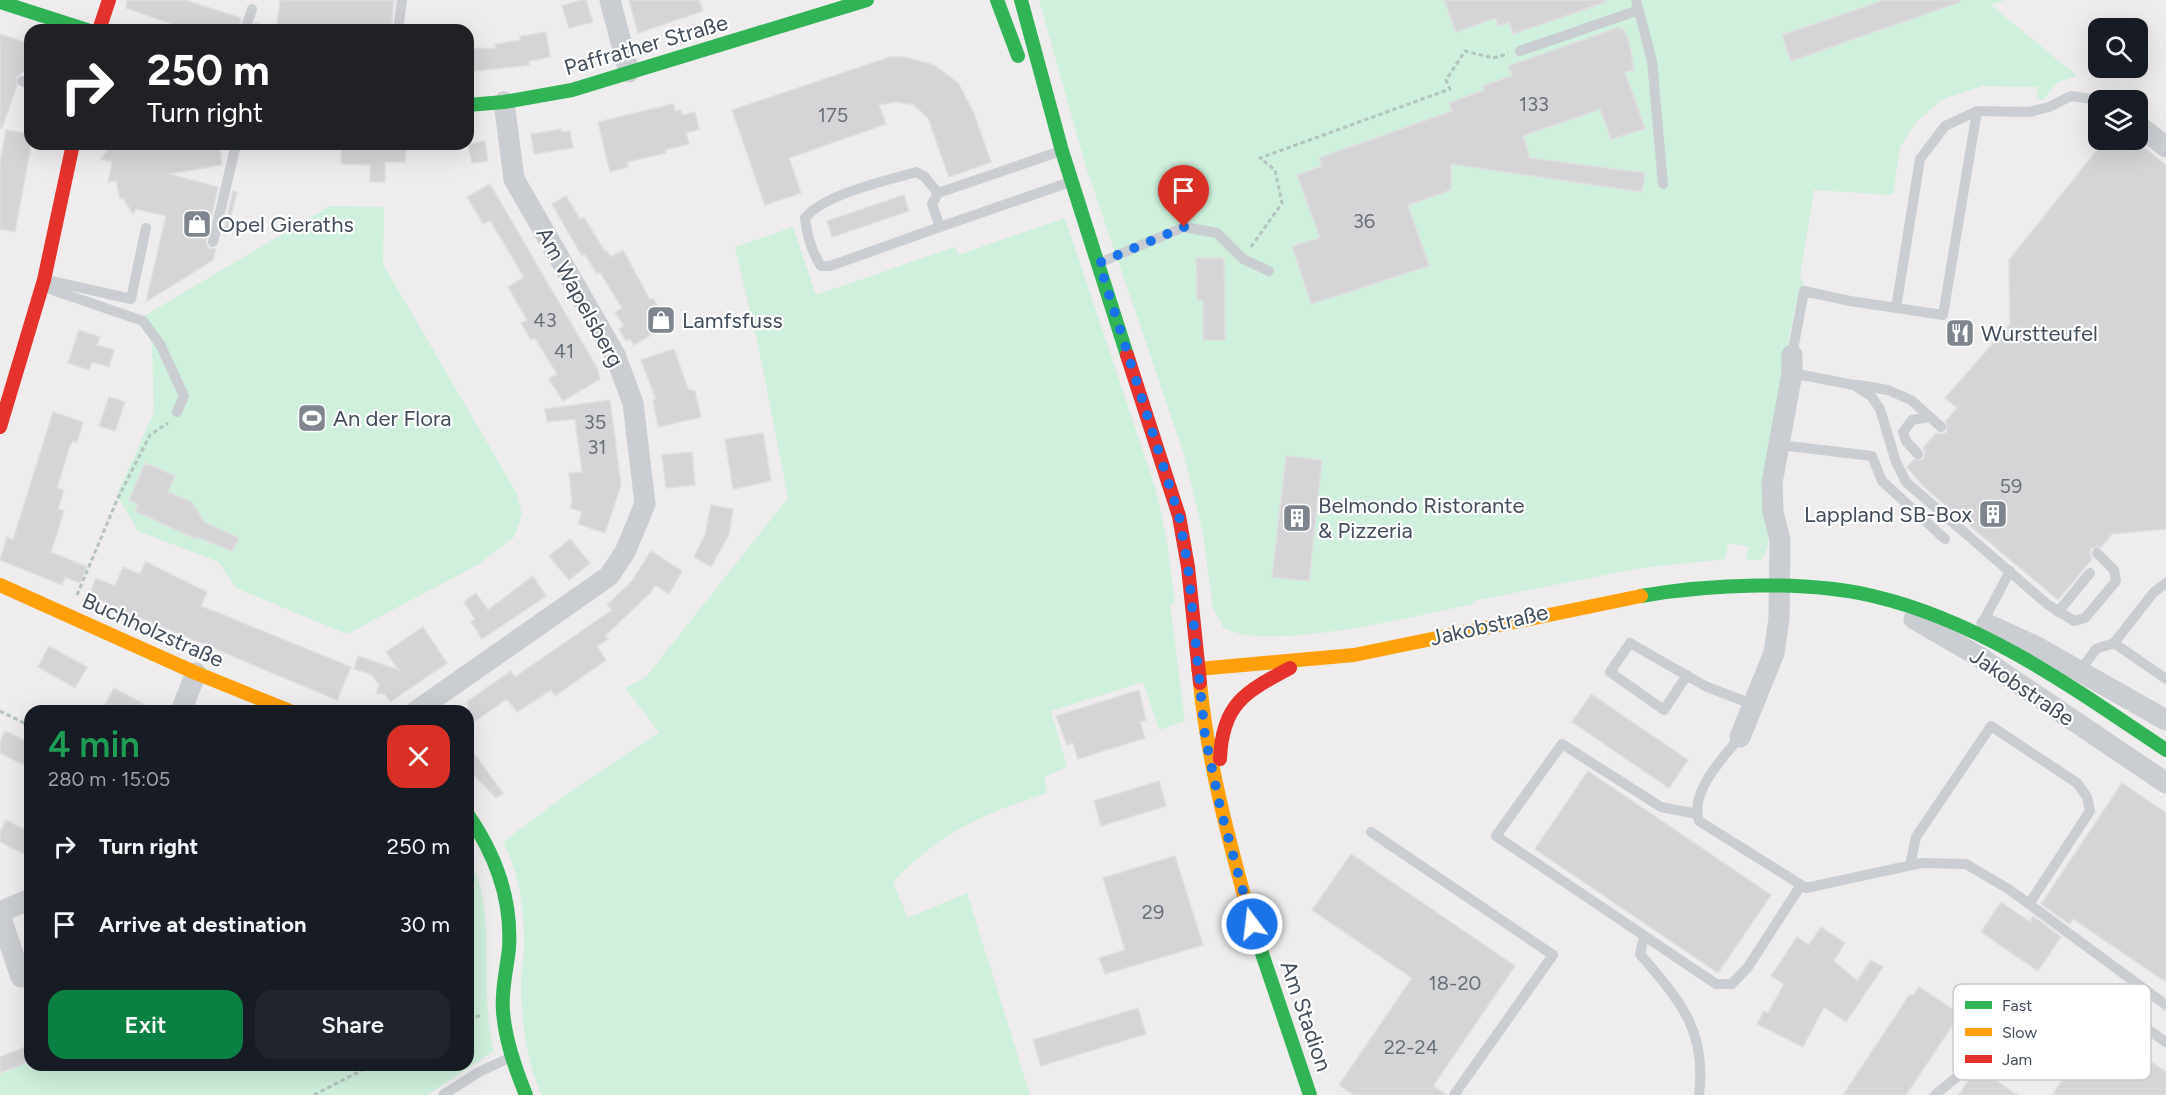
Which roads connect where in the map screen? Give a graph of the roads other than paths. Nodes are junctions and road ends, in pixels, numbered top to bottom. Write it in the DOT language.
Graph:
graph roads {
  1 [pos="109,0"];
  2 [pos="402,0"];
  3 [pos="610,0"];
  4 [pos="867,0"];
  5 [pos="997,0"];
  6 [pos="1020,0"];
  7 [pos="8,3"];
  8 [pos="983,4"];
  9 [pos="1638,5"];
  10 [pos="252,9"];
  11 [pos="69,24"];
  12 [pos="101,24"];
  13 [pos="247,24"];
  14 [pos="399,24"];
  15 [pos="1010,35"];
  16 [pos="1520,51"];
  17 [pos="1021,65"];
  18 [pos="630,72"];
  19 [pos="2088,98"];
  20 [pos="504,102"];
  21 [pos="474,104"];
  22 [pos="1035,105"];
  23 [pos="1977,111"];
  24 [pos="2148,133"];
  25 [pos="2166,147"];
  26 [pos="72,150"];
  27 [pos="235,150"];
  28 [pos="1062,151"];
  29 [pos="1072,181"];
  30 [pos="1664,184"];
  31 [pos="938,193"];
  32 [pos="940,227"];
  33 [pos="146,228"];
  34 [pos="213,242"];
  35 [pos="1099,263"];
  36 [pos="1269,271"];
  37 [pos="43,283"];
  38 [pos="1896,308"];
  39 [pos="1792,364"];
  40 [pos="1854,385"];
  41 [pos="177,412"];
  42 [pos="1928,417"];
  43 [pos="1941,426"];
  44 [pos="0,427"];
  45 [pos="1780,445"];
  46 [pos="1918,454"];
  47 [pos="1946,539"];
  48 [pos="2097,553"];
  49 [pos="2010,567"];
  50 [pos="2090,573"];
  51 [pos="2166,583"];
  52 [pos="0,585"];
  53 [pos="1780,585"];
  54 [pos="1874,596"];
  55 [pos="2058,612"];
  56 [pos="1987,614"];
  57 [pos="2114,643"];
  58 [pos="1298,663"];
  59 [pos="1198,669"];
  60 [pos="2080,671"];
  61 [pos="196,673"];
  62 [pos="1687,675"];
  63 [pos="2166,679"];
  64 [pos="183,705"];
  65 [pos="275,705"];
  66 [pos="425,705"];
  67 [pos="1754,705"];
  68 [pos="2166,720"];
  69 [pos="1740,737"];
  70 [pos="2166,750"];
  71 [pos="2166,783"];
  72 [pos="1221,811"];
  73 [pos="1697,814"];
  74 [pos="474,823"];
  75 [pos="1371,832"];
  76 [pos="1910,865"];
  77 [pos="1801,885"];
  78 [pos="24,902"];
  79 [pos="2029,904"];
  80 [pos="0,914"];
  81 [pos="1644,936"];
  82 [pos="21,977"];
  83 [pos="2138,984"];
  84 [pos="2151,994"];
  85 [pos="2166,1005"];
  86 [pos="2151,1032"];
  87 [pos="2166,1042"];
  88 [pos="512,1057"];
  89 [pos="1953,1080"];
  90 [pos="442,1095"];
  91 [pos="526,1095"];
  92 [pos="1310,1095"];
  93 [pos="1454,1095"];
  94 [pos="1700,1095"];
  95 [pos="1935,1095"];
  1 -- 12 [label="main road"];
  2 -- 14 [label="lane"];
  3 -- 18 [label="street"];
  4 -- 18 [label="main road, Paffrather Straße"];
  5 -- 15 [label="main road"];
  6 -- 28 [label="main road, Am Stadion"];
  7 -- 11 [label="main road"];
  8 -- 15 [label="main road"];
  9 -- 16 [label="lane"];
  9 -- 30 [label="lane"];
  10 -- 13 [label="lane"];
  15 -- 17 [label="main road"];
  18 -- 20 [label="main road, Paffrather Straße"];
  19 -- 23 [label="lane"];
  20 -- 21 [label="main road, Paffrather Straße"];
  20 -- 66 [label="street, Am Wapelsberg"];
  22 -- 28 [label="main road, Am Stadion"];
  23 -- 38 [label="lane"];
  23 -- 38 [label="lane"];
  24 -- 25 [label="street"];
  26 -- 37 [label="main road"];
  27 -- 34 [label="lane"];
  28 -- 29 [label="main road, Am Stadion"];
  28 -- 31 [label="lane"];
  29 -- 32 [label="lane"];
  29 -- 35 [label="main road, Am Stadion"];
  31 -- 32 [label="lane"];
  31 -- 32 [label="lane"];
  33 -- 37 [label="lane"];
  35 -- 36 [label="lane"];
  35 -- 59 [label="main road, Am Stadion"];
  37 -- 41 [label="lane"];
  37 -- 44 [label="main road"];
  38 -- 39 [label="lane"];
  39 -- 40 [label="lane"];
  39 -- 45 [label="street"];
  40 -- 42 [label="lane"];
  40 -- 49 [label="lane"];
  42 -- 43 [label="lane"];
  42 -- 46 [label="lane"];
  45 -- 47 [label="lane"];
  45 -- 53 [label="street"];
  48 -- 55 [label="lane"];
  49 -- 55 [label="lane"];
  49 -- 56 [label="lane"];
  50 -- 55 [label="lane"];
  51 -- 57 [label="lane"];
  52 -- 61 [label="main road, Buchholzstraße"];
  53 -- 54 [label="main road, Jakobstraße"];
  53 -- 58 [label="main road, Jakobstraße"];
  53 -- 67 [label="street"];
  54 -- 56 [label="street, Jakobstraße"];
  54 -- 70 [label="main road"];
  54 -- 71 [label="street, Jakobstraße"];
  56 -- 60 [label="street, Jakobstraße"];
  57 -- 60 [label="lane"];
  57 -- 63 [label="lane"];
  58 -- 59 [label="main road, Jakobstraße"];
  58 -- 72 [label="main road"];
  59 -- 72 [label="main road, Am Stadion"];
  60 -- 68 [label="street, Jakobstraße"];
  61 -- 64 [label="street"];
  61 -- 65 [label="main road, Buchholzstraße"];
  62 -- 62 [label="lane"];
  62 -- 67 [label="lane"];
  67 -- 69 [label="street"];
  69 -- 73 [label="lane"];
  72 -- 92 [label="main road, Am Stadion"];
  73 -- 77 [label="lane"];
  73 -- 81 [label="lane"];
  74 -- 88 [label="main road"];
  75 -- 93 [label="lane"];
  76 -- 77 [label="lane"];
  76 -- 79 [label="lane"];
  76 -- 79 [label="lane"];
  77 -- 81 [label="lane"];
  78 -- 80 [label="street"];
  79 -- 83 [label="lane"];
  80 -- 82 [label="street"];
  81 -- 94 [label="lane"];
  84 -- 85 [label="lane"];
  86 -- 87 [label="lane"];
  88 -- 90 [label="lane"];
  88 -- 91 [label="main road"];
  89 -- 95 [label="lane"];
}
